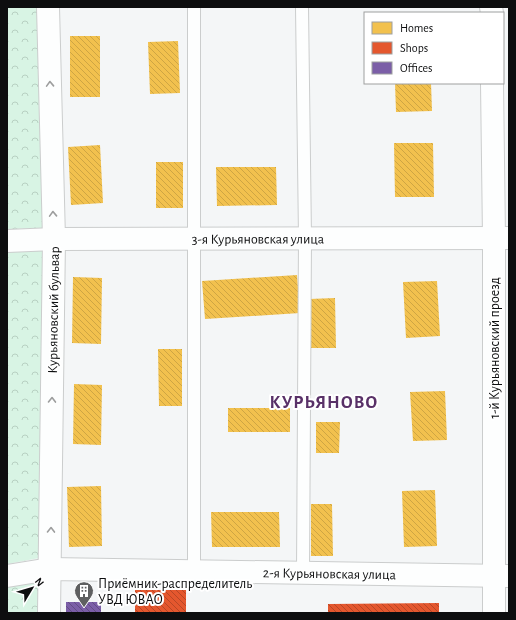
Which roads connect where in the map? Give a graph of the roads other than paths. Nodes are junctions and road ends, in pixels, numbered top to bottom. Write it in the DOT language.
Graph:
graph roads {
  1 [pos="48,7"];
  2 [pos="194,7"];
  3 [pos="302,7"];
  4 [pos="492,84"];
  5 [pos="194,238"];
  6 [pos="305,238"];
  7 [pos="502,238"];
  8 [pos="54,239"];
  9 [pos="7,241"];
  10 [pos="50,569"];
  11 [pos="194,571"];
  12 [pos="303,573"];
  13 [pos="7,576"];
  14 [pos="501,576"];
  15 [pos="49,613"];
  16 [pos="494,613"];
  8 -- 1 [label="street, Курьяновский бульвар, one-way"];
  2 -- 5 [label="lane"];
  3 -- 6 [label="lane"];
  4 -- 7 [label="street, 1-й Курьяновский проезд"];
  5 -- 6 [label="street, 3-я Курьяновская улица"];
  5 -- 8 [label="street, 3-я Курьяновская улица"];
  5 -- 11 [label="lane"];
  6 -- 7 [label="street, 3-я Курьяновская улица"];
  6 -- 12 [label="lane"];
  7 -- 14 [label="street, 1-й Курьяновский проезд"];
  8 -- 9 [label="street, 3-я Курьяновская улица"];
  10 -- 8 [label="street, Курьяновский бульвар, one-way"];
  10 -- 11 [label="street, 2-я Курьяновская улица"];
  10 -- 13 [label="street, 2-я Курьяновская улица"];
  10 -- 15 [label="street, Курьяновский бульвар"];
  11 -- 12 [label="street, 2-я Курьяновская улица"];
  12 -- 14 [label="street, 2-я Курьяновская улица"];
  14 -- 16 [label="street, 1-й Курьяновский проезд"];
}
